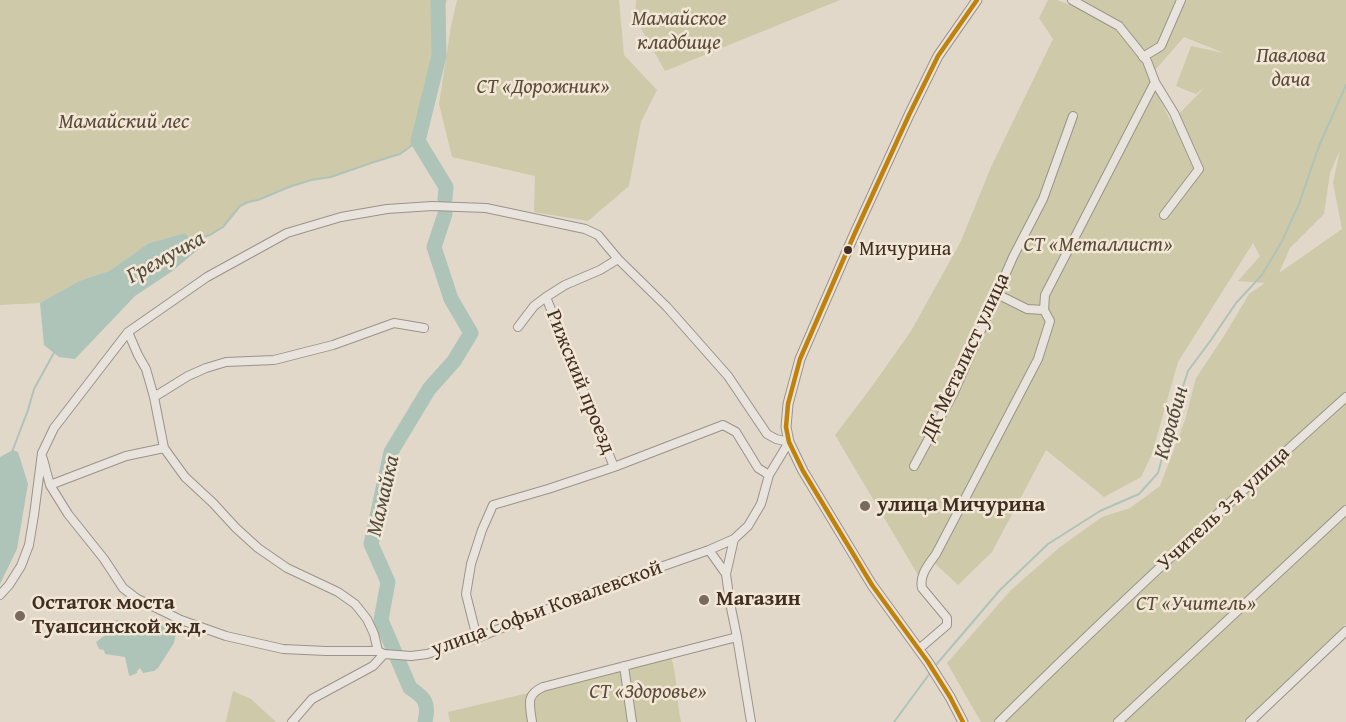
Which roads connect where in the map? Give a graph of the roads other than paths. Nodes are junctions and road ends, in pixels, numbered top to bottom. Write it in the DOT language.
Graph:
graph roads {
  1 [pos="977,0"];
  2 [pos="1072,0"];
  3 [pos="1181,0"];
  4 [pos="1143,57"];
  5 [pos="1155,82"];
  6 [pos="1073,116"];
  7 [pos="1164,215"];
  8 [pos="618,259"];
  9 [pos="997,294"];
  10 [pos="546,297"];
  11 [pos="1044,310"];
  12 [pos="518,327"];
  13 [pos="424,328"];
  14 [pos="128,332"];
  15 [pos="154,397"];
  16 [pos="1346,397"];
  17 [pos="789,442"];
  18 [pos="164,448"];
  19 [pos="42,453"];
  20 [pos="914,466"];
  21 [pos="614,467"];
  22 [pos="770,475"];
  23 [pos="50,485"];
  24 [pos="1346,510"];
  25 [pos="734,539"];
  26 [pos="709,550"];
  27 [pos="726,574"];
  28 [pos="0,595"];
  29 [pos="1346,630"];
  30 [pos="737,637"];
  31 [pos="477,638"];
  32 [pos="919,649"];
  33 [pos="383,653"];
  34 [pos="624,666"];
  35 [pos="292,722"];
  36 [pos="532,722"];
  37 [pos="632,722"];
  38 [pos="751,722"];
  39 [pos="963,722"];
  40 [pos="999,722"];
  41 [pos="1118,722"];
  42 [pos="1250,722"];
  1 -- 17 [label="street"];
  2 -- 4 [label="street"];
  3 -- 4 [label="street"];
  4 -- 5 [label="street"];
  5 -- 7 [label="street"];
  5 -- 11 [label="street"];
  6 -- 9 [label="street, ДК Металист улица"];
  8 -- 10 [label="street"];
  8 -- 14 [label="street"];
  8 -- 17 [label="street"];
  9 -- 11 [label="street"];
  9 -- 20 [label="street, ДК Металист улица"];
  10 -- 12 [label="street"];
  10 -- 21 [label="street, Рижский проезд"];
  11 -- 32 [label="street"];
  13 -- 15 [label="street"];
  14 -- 15 [label="street"];
  14 -- 19 [label="street"];
  15 -- 18 [label="street"];
  16 -- 40 [label="street, Учитель 3-я улица"];
  17 -- 22 [label="street"];
  17 -- 32 [label="street"];
  18 -- 23 [label="street"];
  18 -- 33 [label="street"];
  19 -- 23 [label="street, улица Софьи Ковалевской"];
  19 -- 28 [label="street"];
  21 -- 22 [label="street, Рижский проезд"];
  21 -- 31 [label="street, Рижский проезд"];
  22 -- 25 [label="street"];
  23 -- 33 [label="street, улица Софьи Ковалевской"];
  24 -- 41 [label="street"];
  25 -- 26 [label="street, улица Софьи Ковалевской"];
  25 -- 27 [label="street"];
  26 -- 27 [label="street"];
  26 -- 31 [label="street, улица Софьи Ковалевской"];
  27 -- 30 [label="street"];
  29 -- 42 [label="street"];
  30 -- 34 [label="street"];
  30 -- 38 [label="street"];
  31 -- 33 [label="street, улица Софьи Ковалевской"];
  32 -- 39 [label="street"];
  33 -- 35 [label="street"];
  34 -- 36 [label="street"];
  34 -- 37 [label="street"];
}
